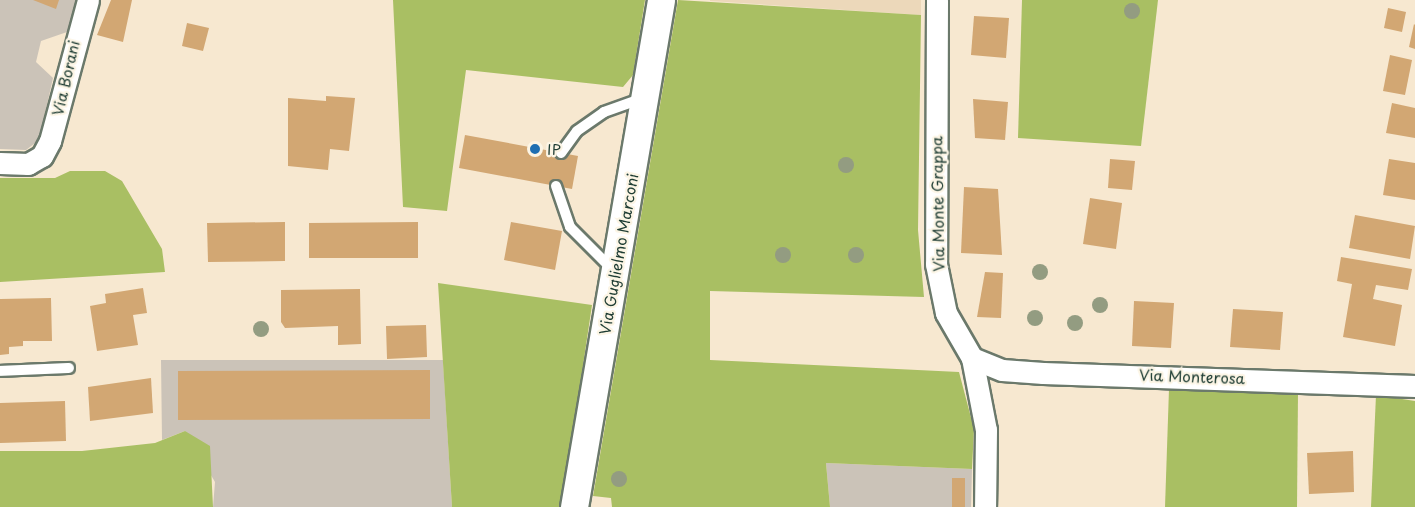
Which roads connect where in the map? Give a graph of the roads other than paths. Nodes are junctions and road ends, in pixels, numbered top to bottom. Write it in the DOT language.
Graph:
graph roads {
  1 [pos="88,0"];
  2 [pos="661,0"];
  3 [pos="937,0"];
  4 [pos="645,98"];
  5 [pos="561,153"];
  6 [pos="0,163"];
  7 [pos="556,186"];
  8 [pos="615,271"];
  9 [pos="972,358"];
  10 [pos="69,368"];
  11 [pos="0,371"];
  12 [pos="1415,386"];
  13 [pos="574,507"];
  14 [pos="985,507"];
  1 -- 6 [label="street, Via Borani"];
  2 -- 4 [label="street, Via Guglielmo Marconi"];
  3 -- 9 [label="street, Via Monte Grappa"];
  4 -- 5 [label="lane"];
  4 -- 8 [label="street, Via Guglielmo Marconi"];
  7 -- 8 [label="lane"];
  8 -- 13 [label="street, Via Guglielmo Marconi"];
  9 -- 12 [label="street, Via Monterosa"];
  9 -- 14 [label="street, Via Monte Grappa"];
  10 -- 11 [label="lane"];
}
